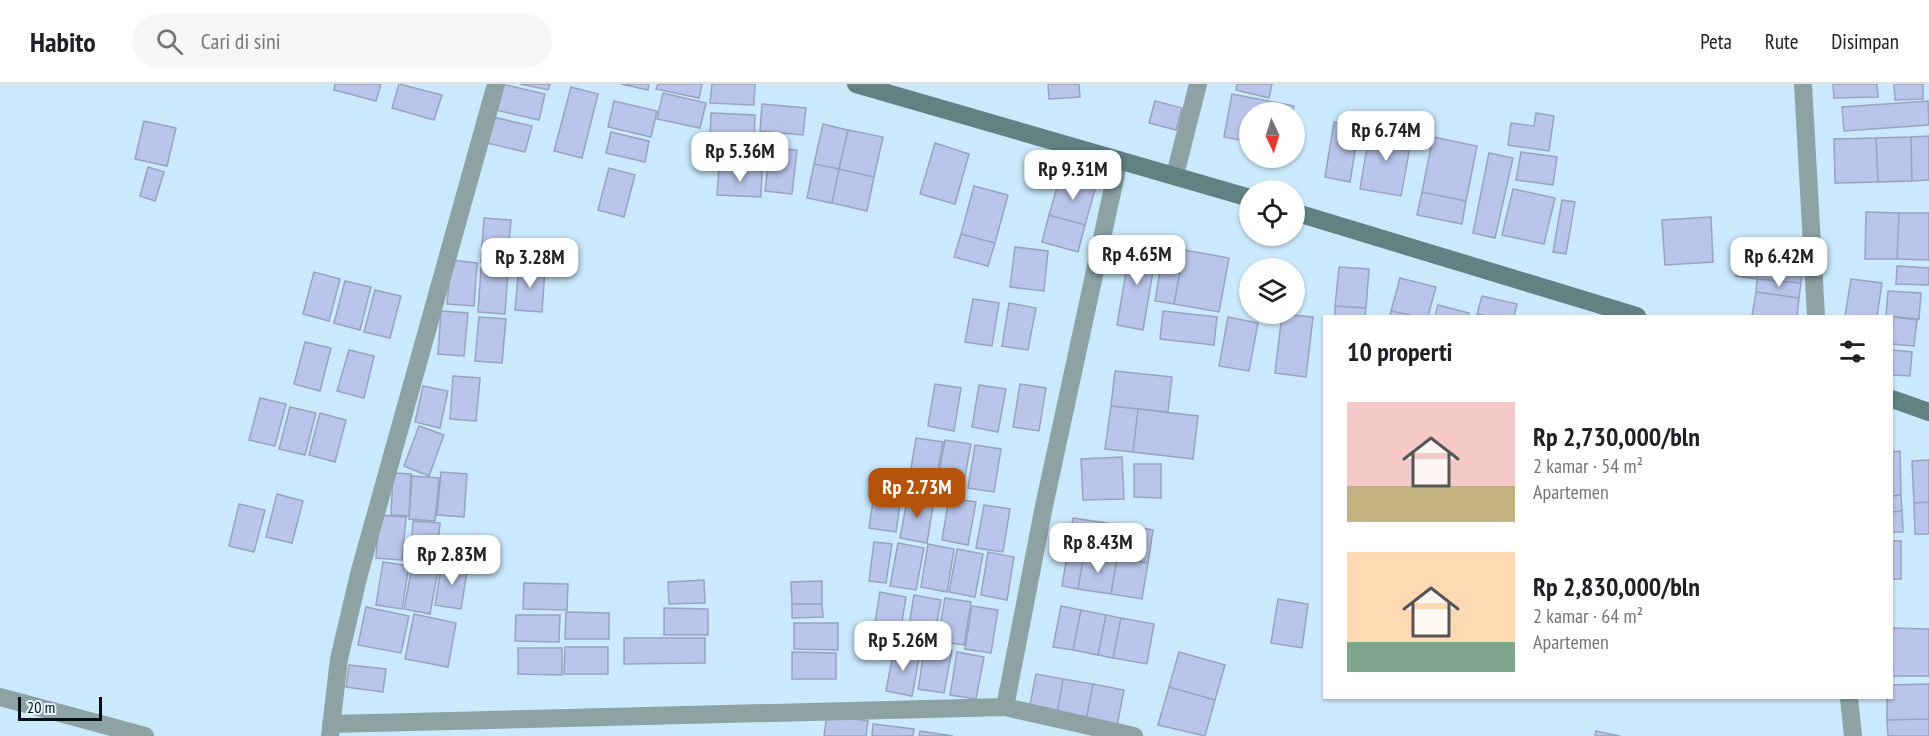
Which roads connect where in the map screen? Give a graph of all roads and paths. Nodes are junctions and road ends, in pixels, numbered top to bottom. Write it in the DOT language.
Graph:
graph roads {
  1 [pos="496,84"];
  2 [pos="856,84"];
  3 [pos="1198,84"];
  4 [pos="1803,84"];
  5 [pos="1119,159"];
  6 [pos="1175,175"];
  7 [pos="1239,195"];
  8 [pos="1305,215"];
  9 [pos="1634,315"];
  10 [pos="1816,315"];
  11 [pos="1893,399"];
  12 [pos="1929,412"];
  13 [pos="0,697"];
  14 [pos="1849,699"];
  15 [pos="1005,707"];
  16 [pos="331,730"];
  17 [pos="145,736"];
  18 [pos="1134,736"];
  19 [pos="1853,736"];
  1 -- 16 [label="street"];
  2 -- 5 [label="main road"];
  3 -- 6 [label="street"];
  4 -- 10 [label="street"];
  5 -- 6 [label="main road"];
  5 -- 15 [label="street"];
  6 -- 7 [label="main road"];
  8 -- 9 [label="main road"];
  11 -- 12 [label="main road"];
  13 -- 17 [label="street"];
  14 -- 19 [label="street"];
  15 -- 16 [label="street"];
  15 -- 18 [label="street"];
}
